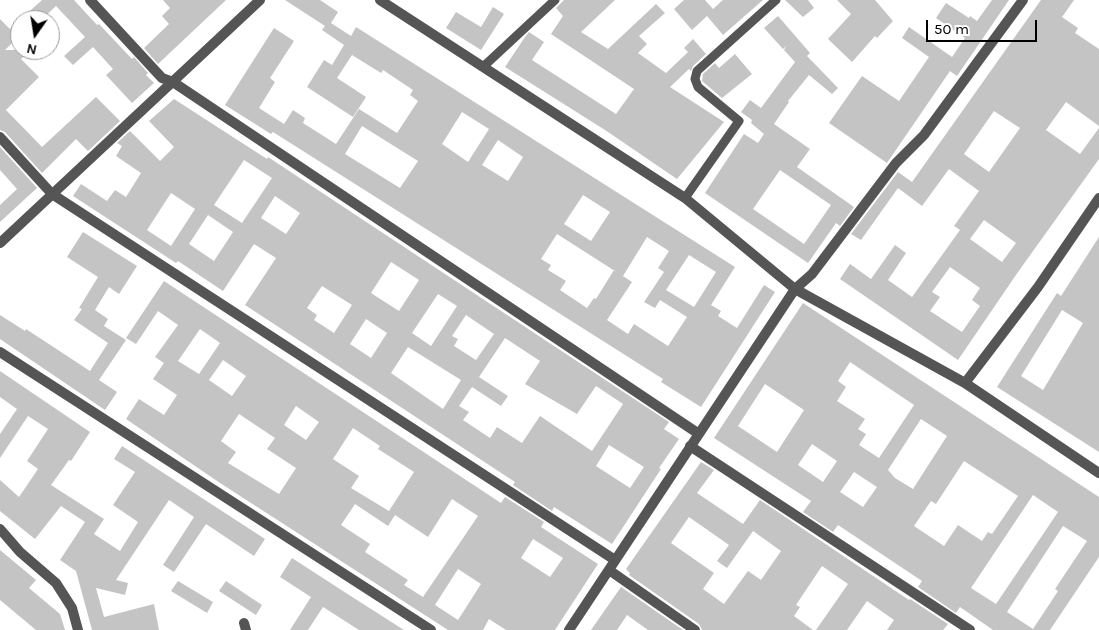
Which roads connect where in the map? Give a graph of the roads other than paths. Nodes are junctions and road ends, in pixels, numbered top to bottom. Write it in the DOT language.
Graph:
graph roads {
  1 [pos="90,0"];
  2 [pos="260,0"];
  3 [pos="380,0"];
  4 [pos="554,0"];
  5 [pos="776,0"];
  6 [pos="1023,0"];
  7 [pos="484,66"];
  8 [pos="173,82"];
  9 [pos="0,137"];
  10 [pos="52,194"];
  11 [pos="685,198"];
  12 [pos="1099,198"];
  13 [pos="0,243"];
  14 [pos="795,289"];
  15 [pos="0,352"];
  16 [pos="965,384"];
  17 [pos="699,434"];
  18 [pos="690,446"];
  19 [pos="1099,473"];
  20 [pos="0,529"];
  21 [pos="615,560"];
  22 [pos="609,570"];
  23 [pos="78,630"];
  24 [pos="431,630"];
  25 [pos="569,630"];
  26 [pos="695,630"];
  27 [pos="970,630"];
  1 -- 8 [label="street"];
  2 -- 8 [label="street"];
  3 -- 7 [label="street"];
  4 -- 7 [label="lane"];
  5 -- 11 [label="lane"];
  6 -- 14 [label="street"];
  7 -- 11 [label="street"];
  8 -- 10 [label="street"];
  8 -- 17 [label="street"];
  9 -- 10 [label="street"];
  10 -- 13 [label="street"];
  10 -- 21 [label="street"];
  11 -- 14 [label="street"];
  12 -- 16 [label="street"];
  14 -- 16 [label="street"];
  14 -- 17 [label="street"];
  15 -- 24 [label="street"];
  16 -- 19 [label="street"];
  17 -- 18 [label="street"];
  18 -- 21 [label="street"];
  18 -- 27 [label="street"];
  20 -- 23 [label="street"];
  21 -- 22 [label="street"];
  22 -- 25 [label="street"];
  22 -- 26 [label="street"];
}
